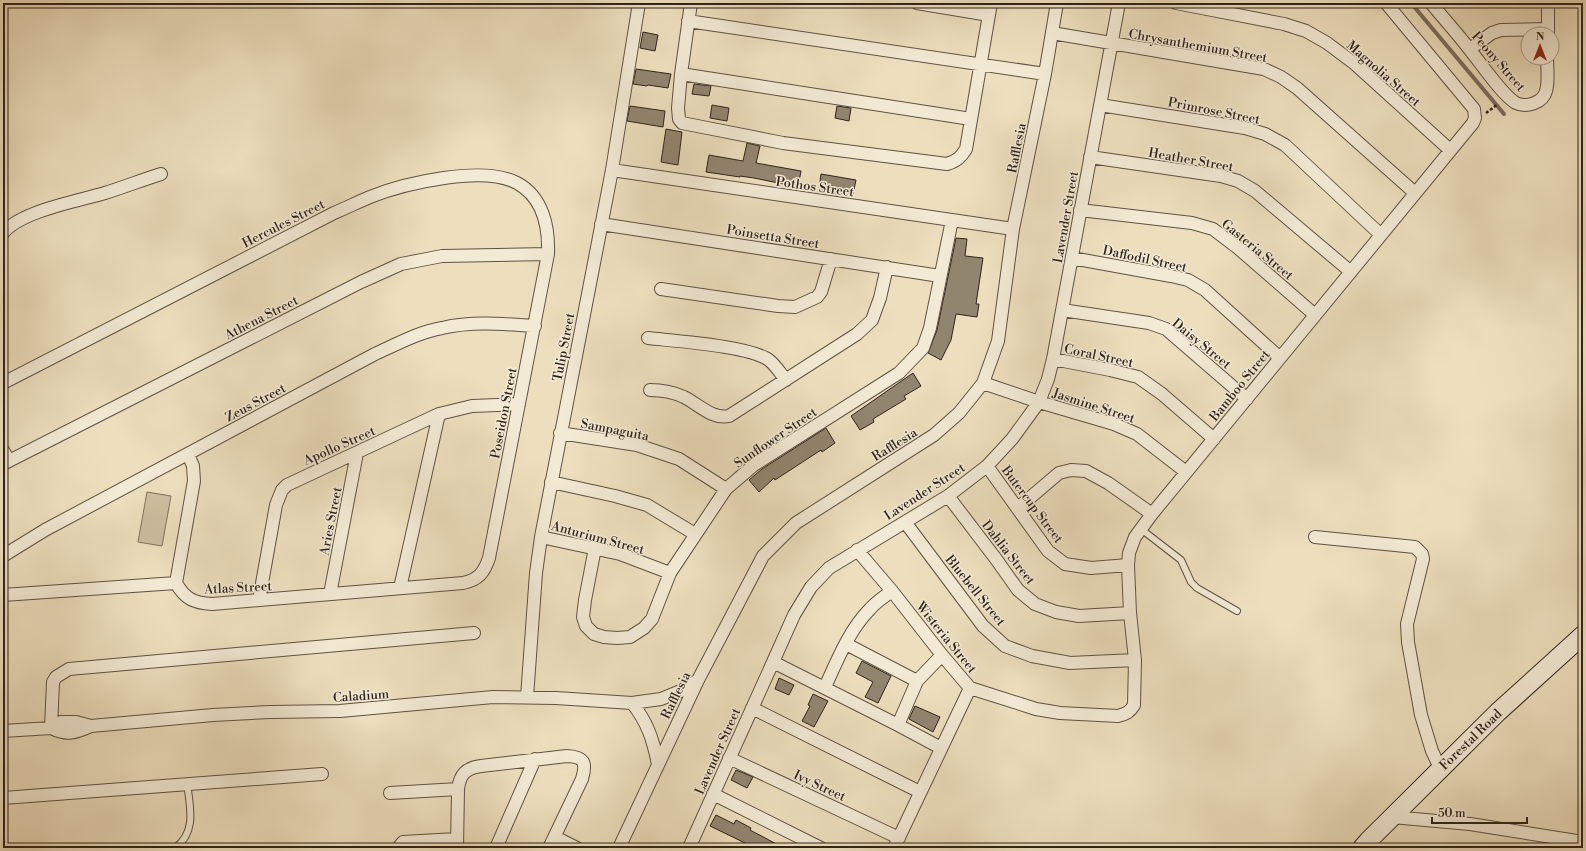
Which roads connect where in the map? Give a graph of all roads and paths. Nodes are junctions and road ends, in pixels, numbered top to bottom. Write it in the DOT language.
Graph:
graph roads {
  1 [pos="639,3"];
  2 [pos="691,3"];
  3 [pos="917,3"];
  4 [pos="1057,3"];
  5 [pos="1119,3"];
  6 [pos="1176,3"];
  7 [pos="1386,3"];
  8 [pos="1548,3"];
  9 [pos="1436,4"];
  10 [pos="990,9"];
  11 [pos="688,21"];
  12 [pos="1548,26"];
  13 [pos="1520,31"];
  14 [pos="1052,33"];
  15 [pos="1111,43"];
  16 [pos="1470,49"];
  17 [pos="980,64"];
  18 [pos="1548,66"];
  19 [pos="681,74"];
  20 [pos="1045,74"];
  21 [pos="1100,105"];
  22 [pos="971,119"];
  23 [pos="1450,150"];
  24 [pos="1090,157"];
  25 [pos="612,170"];
  26 [pos="161,174"];
  27 [pos="1415,193"];
  28 [pos="1080,210"];
  29 [pos="952,220"];
  30 [pos="602,224"];
  31 [pos="1013,228"];
  32 [pos="3,233"];
  33 [pos="1381,235"];
  34 [pos="548,254"];
  35 [pos="1072,258"];
  36 [pos="832,259"];
  37 [pos="887,268"];
  38 [pos="1350,272"];
  39 [pos="940,276"];
  40 [pos="661,289"];
  41 [pos="1062,310"];
  42 [pos="1315,315"];
  43 [pos="535,326"];
  44 [pos="648,338"];
  45 [pos="1280,358"];
  46 [pos="1053,359"];
  47 [pos="786,380"];
  48 [pos="3,383"];
  49 [pos="983,383"];
  50 [pos="650,390"];
  51 [pos="1247,399"];
  52 [pos="1039,402"];
  53 [pos="519,404"];
  54 [pos="439,414"];
  55 [pos="560,433"];
  56 [pos="1214,438"];
  57 [pos="3,450"];
  58 [pos="357,453"];
  59 [pos="188,454"];
  60 [pos="6,462"];
  61 [pos="987,466"];
  62 [pos="1186,472"];
  63 [pos="551,482"];
  64 [pos="726,489"];
  65 [pos="948,496"];
  66 [pos="1018,508"];
  67 [pos="1152,514"];
  68 [pos="905,522"];
  69 [pos="1141,529"];
  70 [pos="695,534"];
  71 [pos="541,536"];
  72 [pos="1315,537"];
  73 [pos="595,548"];
  74 [pos="857,550"];
  75 [pos="3,556"];
  76 [pos="1128,565"];
  77 [pos="670,572"];
  78 [pos="480,576"];
  79 [pos="176,583"];
  80 [pos="400,588"];
  81 [pos="892,591"];
  82 [pos="330,594"];
  83 [pos="3,595"];
  84 [pos="259,600"];
  85 [pos="1237,611"];
  86 [pos="1130,613"];
  87 [pos="474,633"];
  88 [pos="1583,635"];
  89 [pos="846,644"];
  90 [pos="942,655"];
  91 [pos="1135,660"];
  92 [pos="772,662"];
  93 [pos="698,680"];
  94 [pos="917,681"];
  95 [pos="825,687"];
  96 [pos="970,688"];
  97 [pos="527,697"];
  98 [pos="632,703"];
  99 [pos="752,708"];
  100 [pos="1131,711"];
  101 [pos="898,724"];
  102 [pos="51,728"];
  103 [pos="3,731"];
  104 [pos="942,748"];
  105 [pos="729,758"];
  106 [pos="534,760"];
  107 [pos="658,764"];
  108 [pos="1440,768"];
  109 [pos="322,774"];
  110 [pos="187,783"];
  111 [pos="458,789"];
  112 [pos="920,792"];
  113 [pos="390,793"];
  114 [pos="713,794"];
  115 [pos="3,798"];
  116 [pos="1392,817"];
  117 [pos="552,842"];
  118 [pos="1583,842"];
  119 [pos="896,843"];
  120 [pos="1569,843"];
  121 [pos="457,844"];
  122 [pos="1368,846"];
  123 [pos="691,847"];
  124 [pos="175,848"];
  125 [pos="398,848"];
  126 [pos="496,848"];
  127 [pos="577,848"];
  128 [pos="619,848"];
  129 [pos="821,848"];
  1 -- 25 [label="street, Tulip Street"];
  2 -- 11 [label="street"];
  3 -- 10 [label="street"];
  4 -- 14 [label="street, Rafflesia"];
  5 -- 15 [label="street, Lavender Street"];
  6 -- 23 [label="street, Magnolia Street"];
  7 -- 23 [label="street, Bamboo Street"];
  8 -- 12 [label="street"];
  9 -- 16 [label="street, Peony Street"];
  10 -- 17 [label="street"];
  11 -- 17 [label="street"];
  11 -- 19 [label="street"];
  13 -- 16 [label="street"];
  14 -- 15 [label="street, Chrysanthemium Street"];
  14 -- 20 [label="street, Rafflesia"];
  15 -- 21 [label="street, Lavender Street"];
  15 -- 27 [label="street, Chrysanthemium Street"];
  16 -- 18 [label="street, Peony Street"];
  17 -- 20 [label="street"];
  17 -- 22 [label="street"];
  19 -- 22 [label="street"];
  19 -- 22 [label="street"];
  20 -- 31 [label="street, Rafflesia"];
  21 -- 24 [label="street, Lavender Street"];
  21 -- 33 [label="street, Primrose Street"];
  23 -- 27 [label="street, Bamboo Street"];
  24 -- 28 [label="street, Lavender Street"];
  24 -- 38 [label="street, Heather Street"];
  25 -- 29 [label="street, Pothos Street"];
  25 -- 30 [label="street, Tulip Street"];
  26 -- 32 [label="street"];
  27 -- 33 [label="street, Bamboo Street"];
  28 -- 35 [label="street, Lavender Street"];
  28 -- 42 [label="street, Gasteria Street"];
  29 -- 31 [label="street, Pothos Street"];
  29 -- 39 [label="street, Sunflower Street"];
  30 -- 36 [label="street, Poinsetta Street"];
  30 -- 55 [label="street, Tulip Street"];
  31 -- 49 [label="street, Rafflesia"];
  33 -- 38 [label="street, Bamboo Street"];
  34 -- 43 [label="street, Poseidon Street"];
  34 -- 48 [label="street, Hercules Street"];
  34 -- 60 [label="street, Athena Street"];
  35 -- 41 [label="street, Lavender Street"];
  35 -- 45 [label="street, Daffodil Street"];
  36 -- 37 [label="street, Poinsetta Street"];
  36 -- 40 [label="street"];
  37 -- 39 [label="street, Poinsetta Street"];
  37 -- 47 [label="street"];
  38 -- 42 [label="street, Bamboo Street"];
  39 -- 64 [label="street, Sunflower Street"];
  41 -- 46 [label="street, Lavender Street"];
  41 -- 51 [label="street, Daisy Street"];
  42 -- 45 [label="street, Bamboo Street"];
  43 -- 53 [label="street, Poseidon Street"];
  43 -- 59 [label="street, Zeus Street"];
  44 -- 47 [label="street"];
  45 -- 51 [label="street, Bamboo Street"];
  46 -- 52 [label="street, Lavender Street"];
  46 -- 56 [label="street, Coral Street"];
  47 -- 50 [label="street"];
  49 -- 52 [label="street, Jasmine Street"];
  49 -- 93 [label="street, Rafflesia"];
  51 -- 56 [label="street, Bamboo Street"];
  52 -- 61 [label="street, Lavender Street"];
  52 -- 62 [label="street, Jasmine Street"];
  53 -- 54 [label="street, Apollo Street"];
  53 -- 78 [label="street, Poseidon Street"];
  54 -- 58 [label="street, Apollo Street"];
  54 -- 80 [label="street"];
  55 -- 63 [label="street, Tulip Street"];
  55 -- 64 [label="street, Sampaguita"];
  56 -- 62 [label="street, Bamboo Street"];
  57 -- 60 [label="street"];
  58 -- 82 [label="street, Aries Street"];
  58 -- 84 [label="street, Apollo Street"];
  59 -- 75 [label="street, Zeus Street"];
  59 -- 79 [label="street"];
  61 -- 65 [label="street, Lavender Street"];
  61 -- 66 [label="street, Butercup Street"];
  62 -- 67 [label="street, Bamboo Street"];
  63 -- 70 [label="street"];
  63 -- 71 [label="street, Tulip Street"];
  64 -- 70 [label="street, Sunflower Street"];
  65 -- 68 [label="street, Lavender Street"];
  65 -- 86 [label="street, Dahlia Street"];
  66 -- 67 [label="street"];
  66 -- 76 [label="street, Butercup Street"];
  67 -- 69 [label="street, Bamboo Street"];
  68 -- 74 [label="street, Lavender Street"];
  68 -- 91 [label="street, Bluebell Street"];
  69 -- 76 [label="street, Bamboo Street"];
  69 -- 85 [label="lane"];
  70 -- 77 [label="street, Sunflower Street"];
  71 -- 73 [label="street, Anturium Street"];
  71 -- 97 [label="street, Tulip Street"];
  72 -- 108 [label="street"];
  73 -- 77 [label="street, Anturium Street"];
  73 -- 77 [label="street, Sunflower Street"];
  74 -- 81 [label="street, Wisteria Street"];
  74 -- 92 [label="street, Lavender Street"];
  76 -- 86 [label="street, Bamboo Street"];
  78 -- 80 [label="street, Atlas Street"];
  79 -- 83 [label="street"];
  79 -- 84 [label="street, Atlas Street"];
  80 -- 82 [label="street, Atlas Street"];
  81 -- 89 [label="street"];
  81 -- 90 [label="street, Wisteria Street"];
  82 -- 84 [label="street, Atlas Street"];
  86 -- 91 [label="street, Bamboo Street"];
  87 -- 102 [label="street"];
  88 -- 108 [label="street, Forestal Road"];
  89 -- 94 [label="street"];
  89 -- 95 [label="street"];
  90 -- 94 [label="street"];
  90 -- 96 [label="street, Wisteria Street"];
  91 -- 100 [label="street, Bamboo Street"];
  92 -- 95 [label="street"];
  92 -- 99 [label="street, Lavender Street"];
  93 -- 98 [label="street, Caladium"];
  93 -- 107 [label="street, Rafflesia"];
  94 -- 101 [label="street"];
  95 -- 101 [label="street"];
  96 -- 100 [label="street, Wisteria Street"];
  96 -- 104 [label="street"];
  97 -- 98 [label="street, Caladium"];
  97 -- 102 [label="street, Caladium"];
  98 -- 107 [label="street"];
  99 -- 105 [label="street, Lavender Street"];
  99 -- 112 [label="street"];
  101 -- 104 [label="street"];
  102 -- 103 [label="street, Caladium"];
  104 -- 112 [label="street"];
  105 -- 114 [label="street, Lavender Street"];
  105 -- 119 [label="street, Ivy Street"];
  106 -- 111 [label="street"];
  106 -- 117 [label="street"];
  106 -- 126 [label="street"];
  107 -- 128 [label="street, Rafflesia"];
  108 -- 116 [label="street, Forestal Road"];
  109 -- 110 [label="street"];
  110 -- 115 [label="street"];
  110 -- 124 [label="lane"];
  111 -- 113 [label="street"];
  111 -- 121 [label="street"];
  112 -- 119 [label="street"];
  114 -- 123 [label="street, Lavender Street"];
  114 -- 129 [label="street"];
  116 -- 120 [label="street"];
  116 -- 122 [label="street, Forestal Road"];
  117 -- 127 [label="street"];
  118 -- 120 [label="street"];
  121 -- 125 [label="street"];
}
